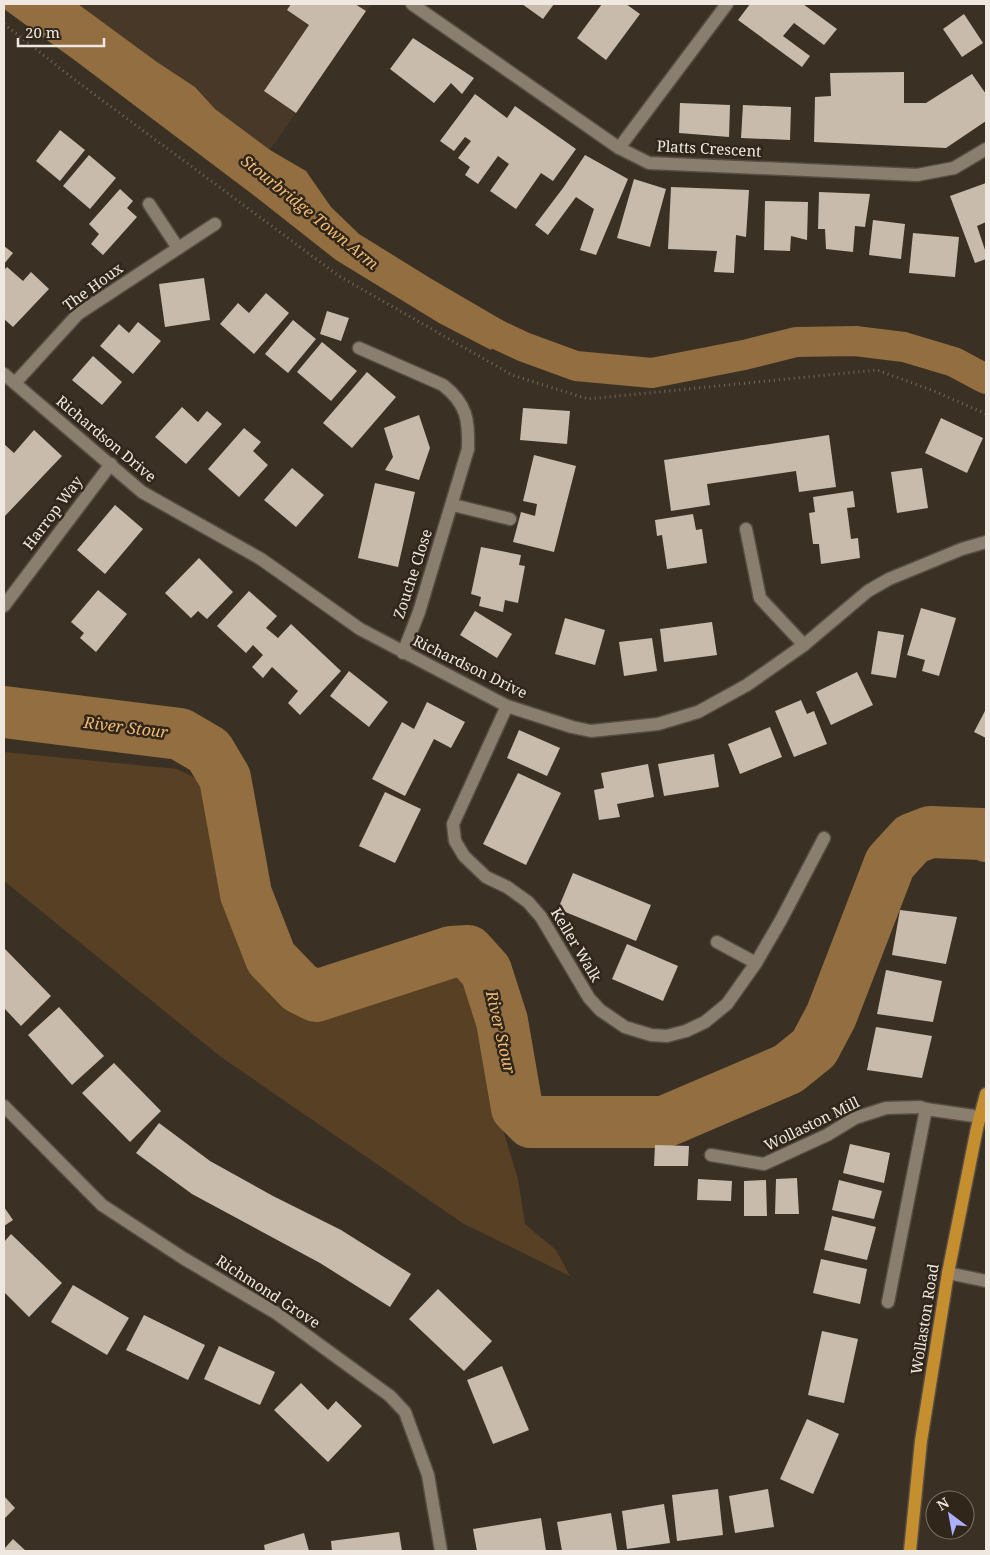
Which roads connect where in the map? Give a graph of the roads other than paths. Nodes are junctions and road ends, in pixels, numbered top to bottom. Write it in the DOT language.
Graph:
graph roads {
  1 [pos="412,4"];
  2 [pos="728,4"];
  3 [pos="619,148"];
  4 [pos="986,149"];
  5 [pos="149,204"];
  6 [pos="215,224"];
  7 [pos="178,248"];
  8 [pos="358,348"];
  9 [pos="4,374"];
  10 [pos="15,383"];
  11 [pos="111,464"];
  12 [pos="452,505"];
  13 [pos="510,519"];
  14 [pos="746,529"];
  15 [pos="986,542"];
  16 [pos="4,606"];
  17 [pos="804,645"];
  18 [pos="403,653"];
  19 [pos="507,706"];
  20 [pos="824,838"];
  21 [pos="717,942"];
  22 [pos="756,963"];
  23 [pos="986,1094"];
  24 [pos="4,1106"];
  25 [pos="926,1109"];
  26 [pos="982,1125"];
  27 [pos="711,1155"];
  28 [pos="948,1273"];
  29 [pos="986,1281"];
  30 [pos="888,1302"];
  31 [pos="441,1551"];
  32 [pos="910,1551"];
  1 -- 3 [label="street, Platts Crescent"];
  2 -- 3 [label="street"];
  3 -- 4 [label="street, Platts Crescent"];
  5 -- 7 [label="street"];
  6 -- 7 [label="street, The Houx"];
  7 -- 10 [label="street, The Houx"];
  8 -- 12 [label="street, Zouche Close"];
  9 -- 10 [label="street, Richardson Drive"];
  10 -- 11 [label="street, Richardson Drive"];
  11 -- 16 [label="street, Harrop Way"];
  11 -- 18 [label="street, Richardson Drive"];
  12 -- 13 [label="street"];
  12 -- 18 [label="street, Zouche Close"];
  14 -- 17 [label="street"];
  15 -- 17 [label="street, Richardson Drive"];
  17 -- 19 [label="street, Richardson Drive"];
  18 -- 19 [label="street, Richardson Drive"];
  19 -- 22 [label="street, Keller Walk"];
  20 -- 22 [label="street, Keller Walk"];
  21 -- 22 [label="street"];
  23 -- 26 [label="main road, Wollaston Road"];
  24 -- 31 [label="street, Richmond Grove"];
  25 -- 26 [label="street, Wollaston Mill"];
  25 -- 27 [label="street, Wollaston Mill"];
  25 -- 30 [label="street"];
  26 -- 28 [label="main road, Wollaston Road"];
  28 -- 29 [label="street"];
  28 -- 32 [label="main road, Wollaston Road"];
}
